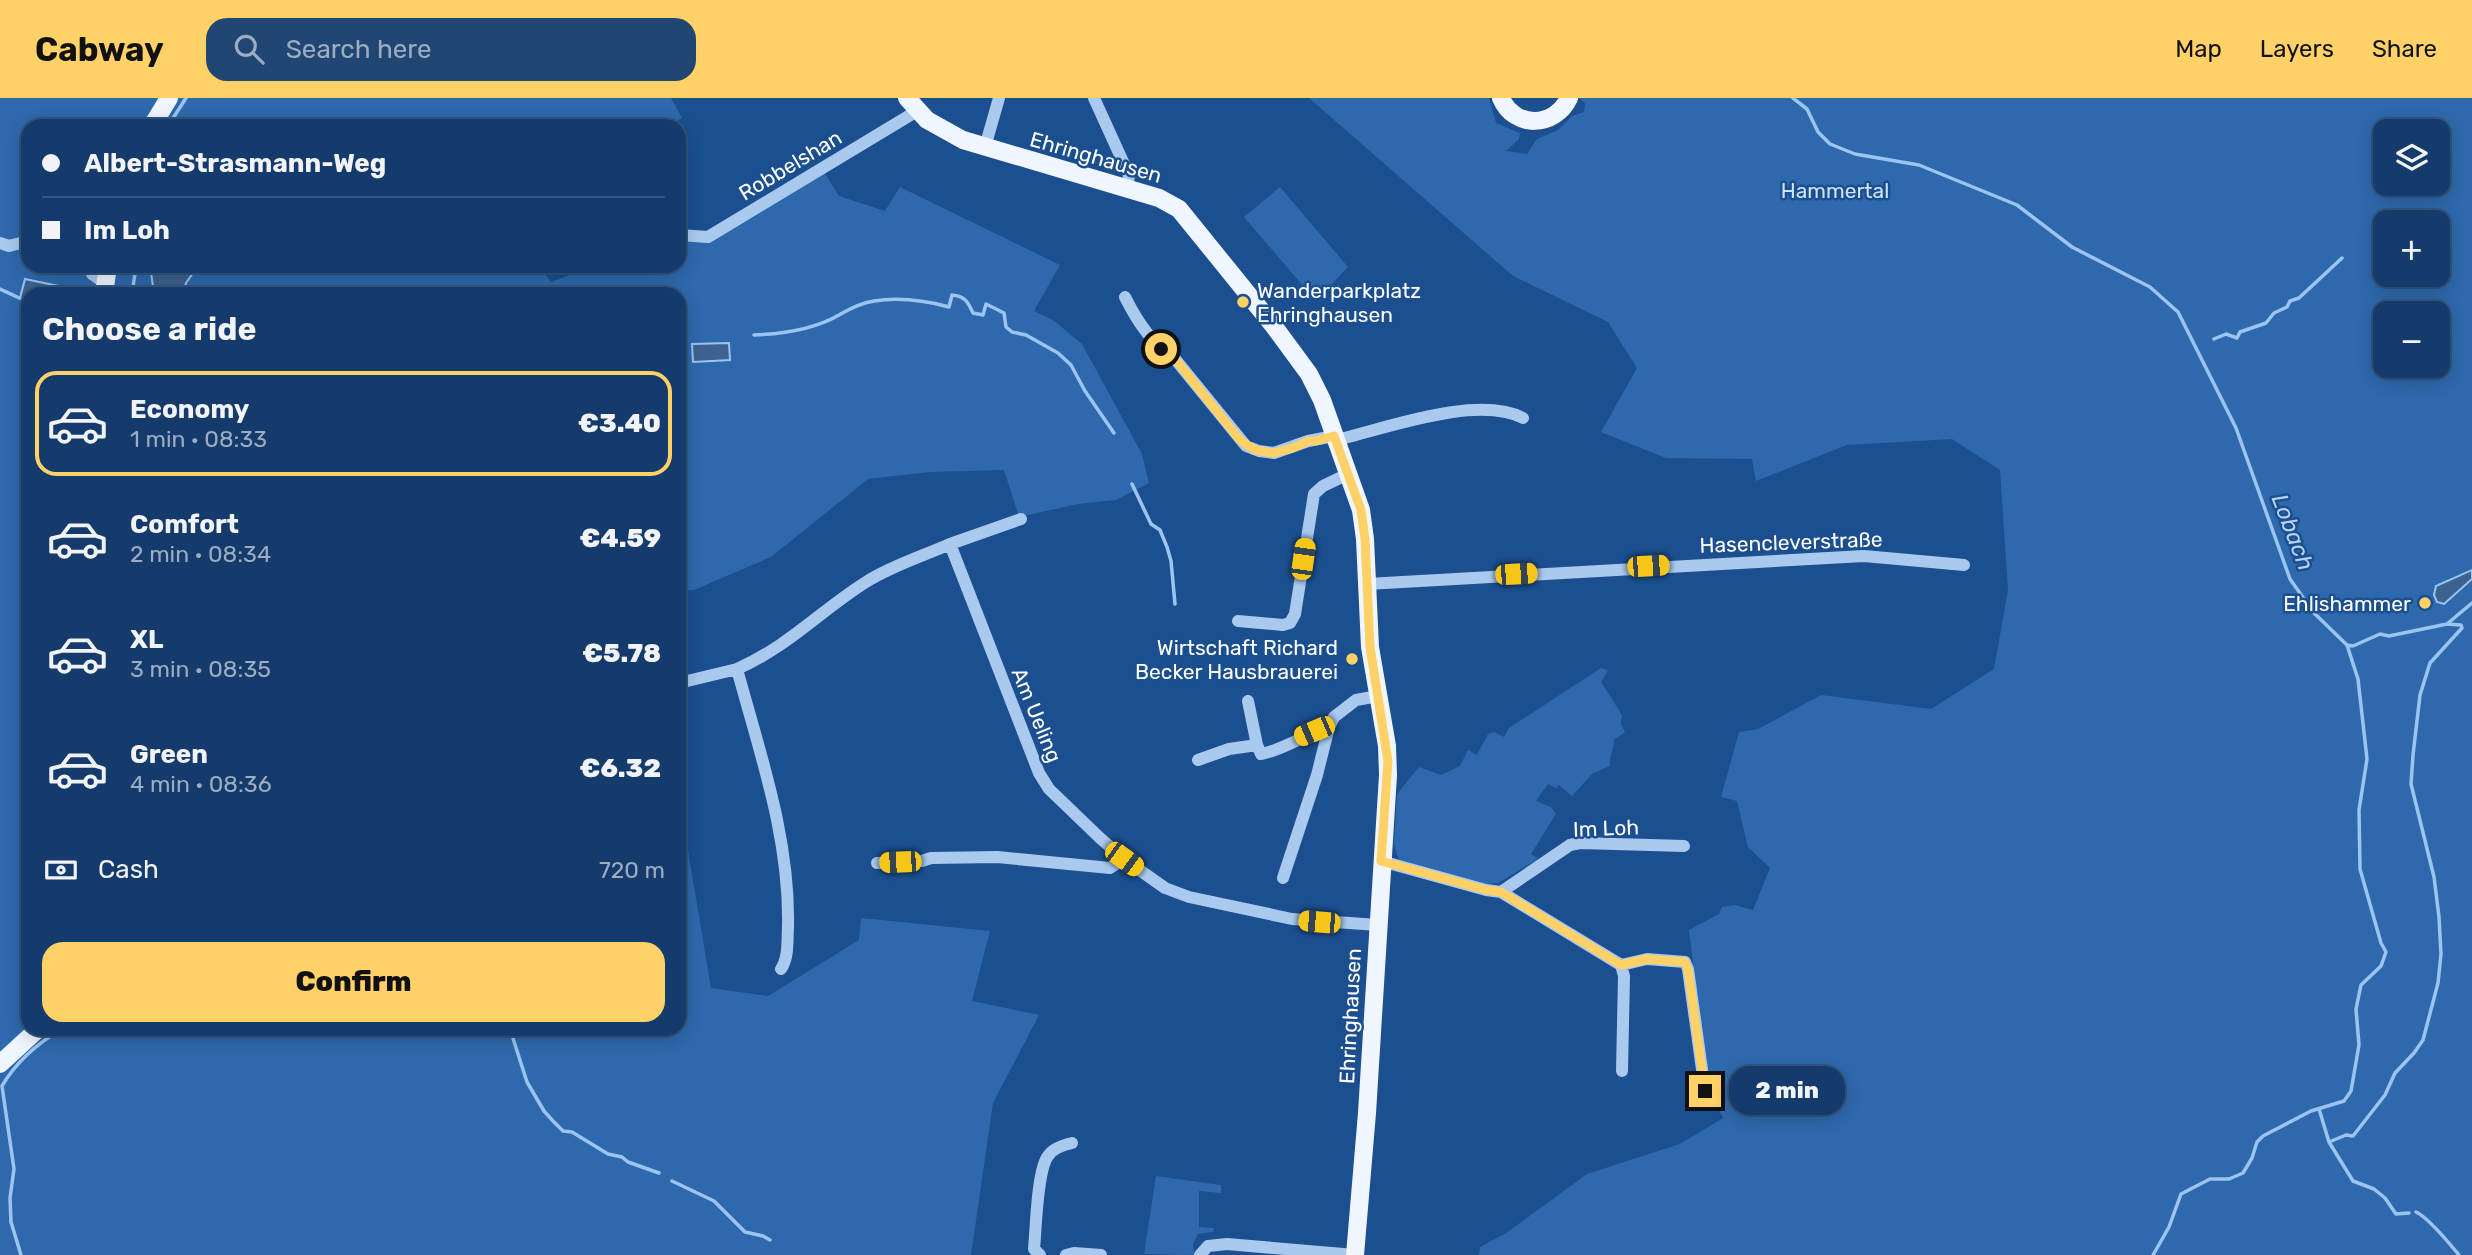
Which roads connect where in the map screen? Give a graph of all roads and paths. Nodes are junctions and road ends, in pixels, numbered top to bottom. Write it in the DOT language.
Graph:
graph roads {
  1 [pos="169,98"];
  2 [pos="999,98"];
  3 [pos="1094,98"];
  4 [pos="1501,98"];
  5 [pos="1569,98"];
  6 [pos="912,104"];
  7 [pos="156,119"];
  8 [pos="985,147"];
  9 [pos="1127,189"];
  10 [pos="686,235"];
  11 [pos="0,243"];
  12 [pos="21,243"];
  13 [pos="1125,297"];
  14 [pos="1523,418"];
  15 [pos="1335,438"];
  16 [pos="1348,474"];
  17 [pos="1021,519"];
  18 [pos="950,544"];
  19 [pos="1964,565"];
  20 [pos="1367,584"];
  21 [pos="1238,621"];
  22 [pos="737,669"];
  23 [pos="686,681"];
  24 [pos="1378,696"];
  25 [pos="1248,701"];
  26 [pos="1329,727"];
  27 [pos="1257,744"];
  28 [pos="1198,760"];
  29 [pos="1684,846"];
  30 [pos="1124,859"];
  31 [pos="1381,861"];
  32 [pos="877,863"];
  33 [pos="1283,878"];
  34 [pos="1501,892"];
  35 [pos="1378,925"];
  36 [pos="1621,965"];
  37 [pos="781,969"];
  38 [pos="30,1036"];
  39 [pos="0,1064"];
  40 [pos="1622,1071"];
  41 [pos="1705,1091"];
  42 [pos="1072,1143"];
  43 [pos="1040,1255"];
  44 [pos="1066,1255"];
  45 [pos="1101,1255"];
  46 [pos="1199,1255"];
  47 [pos="1355,1255"];
  1 -- 7 [label="main road"];
  2 -- 8 [label="street"];
  3 -- 9 [label="street"];
  4 -- 5 [label="main road"];
  6 -- 8 [label="main road, Ehringhausen"];
  6 -- 10 [label="street, Robbelshan"];
  8 -- 9 [label="main road, Ehringhausen"];
  9 -- 15 [label="main road, Ehringhausen"];
  11 -- 12 [label="street"];
  13 -- 15 [label="street"];
  14 -- 15 [label="street"];
  15 -- 16 [label="main road, Ehringhausen"];
  16 -- 20 [label="main road, Ehringhausen"];
  16 -- 21 [label="street"];
  17 -- 18 [label="street"];
  18 -- 22 [label="street"];
  18 -- 30 [label="street, Am Ueling"];
  19 -- 20 [label="street, Hasencleverstraße"];
  20 -- 24 [label="main road, Ehringhausen"];
  22 -- 23 [label="street"];
  22 -- 37 [label="street"];
  24 -- 26 [label="street"];
  24 -- 31 [label="main road, Ehringhausen"];
  25 -- 27 [label="street"];
  26 -- 27 [label="street"];
  26 -- 33 [label="street"];
  27 -- 28 [label="street"];
  29 -- 34 [label="street, Im Loh"];
  30 -- 32 [label="street"];
  30 -- 35 [label="street, Am Ueling"];
  31 -- 34 [label="street"];
  31 -- 35 [label="main road, Ehringhausen"];
  34 -- 36 [label="street"];
  35 -- 47 [label="main road, Ehringhausen"];
  36 -- 40 [label="street"];
  36 -- 41 [label="street"];
  38 -- 39 [label="main road"];
  42 -- 43 [label="street"];
  44 -- 45 [label="street"];
  46 -- 47 [label="street"];
}
